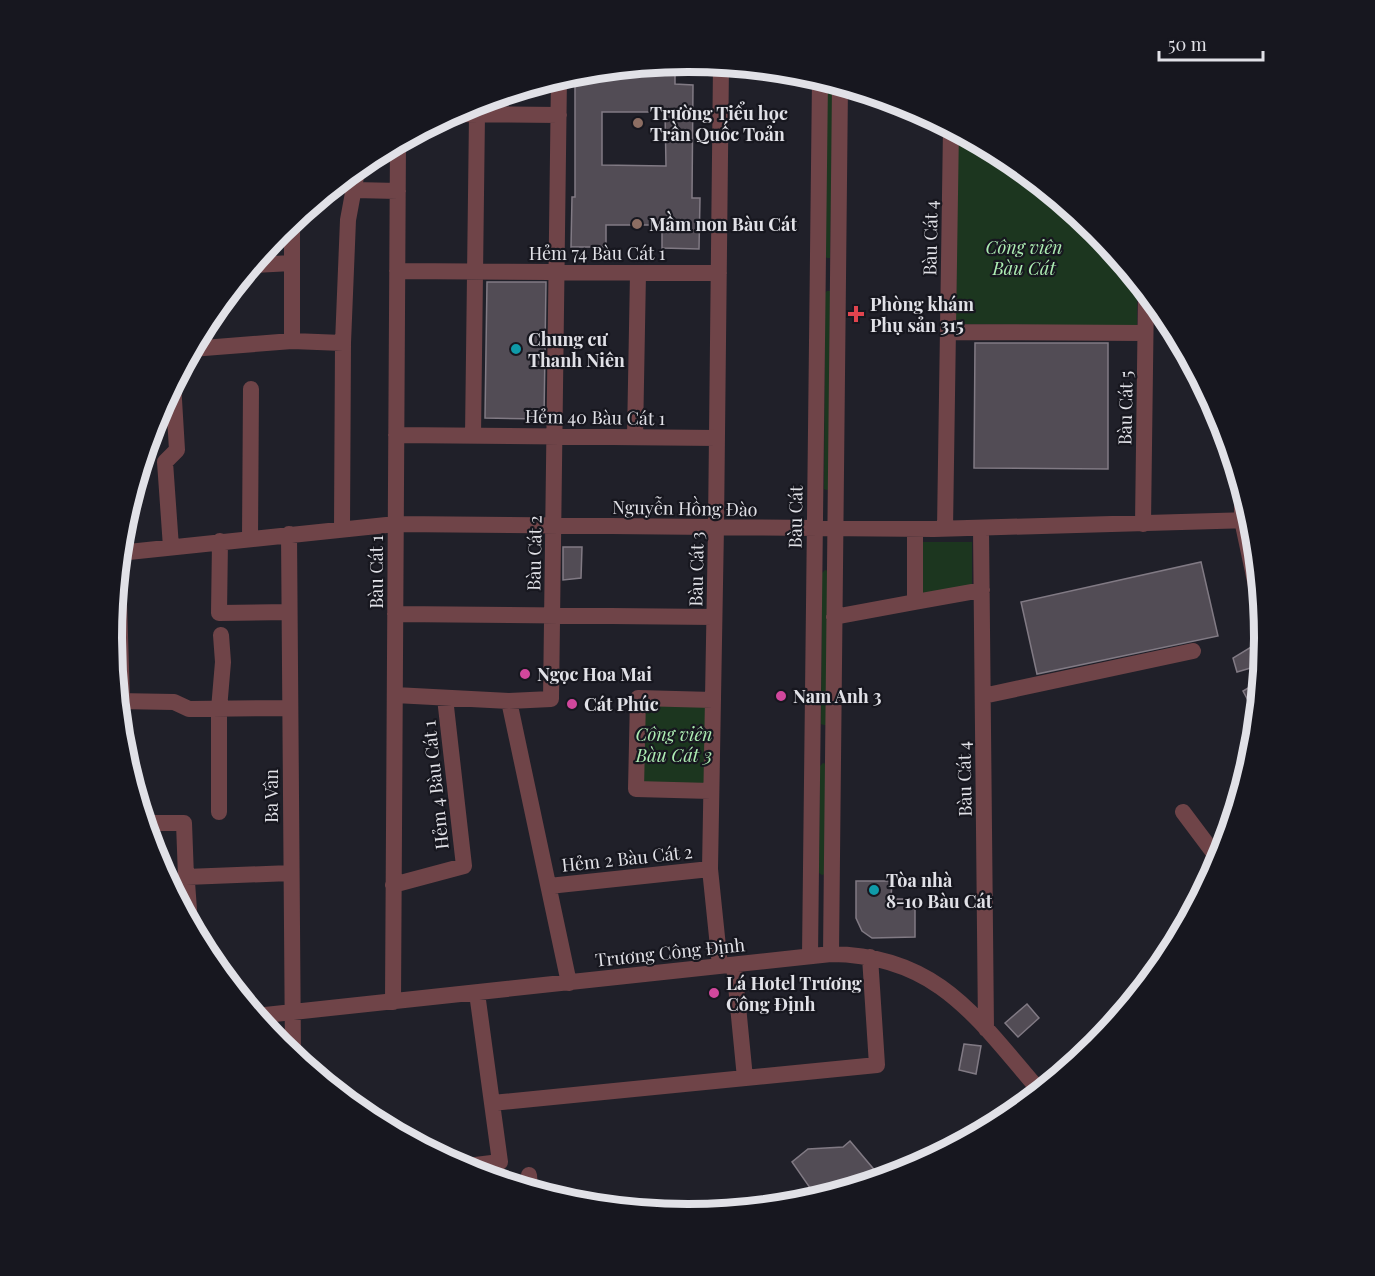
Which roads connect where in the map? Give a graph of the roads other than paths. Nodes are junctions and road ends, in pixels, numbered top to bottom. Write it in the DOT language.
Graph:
graph roads {
  1 [pos="721,73"];
  2 [pos="559,87"];
  3 [pos="820,88"];
  4 [pos="840,93"];
  5 [pos="474,114"];
  6 [pos="477,114"];
  7 [pos="559,115"];
  8 [pos="951,137"];
  9 [pos="398,152"];
  10 [pos="356,180"];
  11 [pos="354,190"];
  12 [pos="398,192"];
  13 [pos="292,233"];
  14 [pos="292,262"];
  15 [pos="263,264"];
  16 [pos="397,271"];
  17 [pos="474,272"];
  18 [pos="557,272"];
  19 [pos="638,273"];
  20 [pos="719,273"];
  21 [pos="817,273"];
  22 [pos="838,273"];
  23 [pos="1146,306"];
  24 [pos="948,332"];
  25 [pos="1145,333"];
  26 [pos="292,341"];
  27 [pos="343,343"];
  28 [pos="201,348"];
  29 [pos="251,389"];
  30 [pos="174,401"];
  31 [pos="396,435"];
  32 [pos="473,436"];
  33 [pos="555,436"];
  34 [pos="635,437"];
  35 [pos="717,438"];
  36 [pos="1241,520"];
  37 [pos="396,524"];
  38 [pos="1143,524"];
  39 [pos="554,526"];
  40 [pos="716,527"];
  41 [pos="981,528"];
  42 [pos="342,529"];
  43 [pos="814,529"];
  44 [pos="945,529"];
  45 [pos="835,530"];
  46 [pos="915,530"];
  47 [pos="289,534"];
  48 [pos="250,538"];
  49 [pos="220,541"];
  50 [pos="171,547"];
  51 [pos="128,552"];
  52 [pos="982,590"];
  53 [pos="915,602"];
  54 [pos="290,612"];
  55 [pos="395,614"];
  56 [pos="553,615"];
  57 [pos="714,617"];
  58 [pos="834,617"];
  59 [pos="221,635"];
  60 [pos="1193,651"];
  61 [pos="395,694"];
  62 [pos="983,696"];
  63 [pos="445,698"];
  64 [pos="713,700"];
  65 [pos="125,701"];
  66 [pos="509,701"];
  67 [pos="290,708"];
  68 [pos="219,709"];
  69 [pos="812,741"];
  70 [pos="833,741"];
  71 [pos="711,791"];
  72 [pos="219,812"];
  73 [pos="1183,812"];
  74 [pos="153,824"];
  75 [pos="1212,850"];
  76 [pos="710,869"];
  77 [pos="291,873"];
  78 [pos="178,882"];
  79 [pos="393,885"];
  80 [pos="549,886"];
  81 [pos="189,905"];
  82 [pos="831,954"];
  83 [pos="810,956"];
  84 [pos="870,957"];
  85 [pos="727,966"];
  86 [pos="569,983"];
  87 [pos="477,993"];
  88 [pos="393,1002"];
  89 [pos="292,1014"];
  90 [pos="266,1015"];
  91 [pos="986,1029"];
  92 [pos="293,1043"];
  93 [pos="745,1078"];
  94 [pos="1035,1085"];
  95 [pos="492,1103"];
  96 [pos="480,1164"];
  1 -- 20 [label="street, Bàu Cát 3"];
  2 -- 7 [label="street, Bàu Cát 2"];
  3 -- 21 [label="street, Bàu Cát"];
  4 -- 22 [label="street"];
  5 -- 6 [label="street"];
  6 -- 7 [label="street"];
  6 -- 17 [label="street"];
  7 -- 18 [label="street, Bàu Cát 2"];
  8 -- 24 [label="street, Bàu Cát 4"];
  9 -- 12 [label="street, Bàu Cát 1"];
  10 -- 11 [label="street"];
  11 -- 12 [label="street"];
  11 -- 27 [label="street"];
  12 -- 16 [label="street, Bàu Cát 1"];
  13 -- 14 [label="street"];
  14 -- 15 [label="street"];
  14 -- 26 [label="street"];
  16 -- 17 [label="street, Hẻm 74 Bàu Cát 1"];
  16 -- 31 [label="street, Bàu Cát 1"];
  17 -- 18 [label="street, Hẻm 74 Bàu Cát 1"];
  17 -- 32 [label="street"];
  18 -- 19 [label="street, Hẻm 74 Bàu Cát 1"];
  18 -- 33 [label="street, Bàu Cát 2"];
  19 -- 20 [label="street, Hẻm 74 Bàu Cát 1"];
  19 -- 34 [label="street"];
  20 -- 35 [label="street, Bàu Cát 3"];
  21 -- 22 [label="street"];
  21 -- 43 [label="street, Bàu Cát"];
  22 -- 45 [label="street"];
  23 -- 25 [label="street, Bàu Cát 5"];
  24 -- 25 [label="street"];
  24 -- 44 [label="street, Bàu Cát 4"];
  25 -- 38 [label="street, Bàu Cát 5"];
  26 -- 27 [label="street"];
  26 -- 28 [label="street"];
  27 -- 42 [label="street"];
  29 -- 48 [label="street"];
  30 -- 50 [label="street"];
  31 -- 32 [label="street, Hẻm 40 Bàu Cát 1"];
  31 -- 37 [label="street, Bàu Cát 1"];
  32 -- 33 [label="street, Hẻm 40 Bàu Cát 1"];
  33 -- 34 [label="street, Hẻm 40 Bàu Cát 1"];
  33 -- 39 [label="street, Bàu Cát 2"];
  34 -- 35 [label="street, Hẻm 40 Bàu Cát 1"];
  35 -- 40 [label="street, Bàu Cát 3"];
  36 -- 38 [label="street, Nguyễn Hồng Đào"];
  37 -- 39 [label="street, Nguyễn Hồng Đào"];
  37 -- 42 [label="street, Nguyễn Hồng Đào"];
  37 -- 55 [label="street, Bàu Cát 1"];
  38 -- 41 [label="street, Nguyễn Hồng Đào"];
  39 -- 40 [label="street, Nguyễn Hồng Đào"];
  39 -- 56 [label="street, Bàu Cát 2"];
  40 -- 43 [label="street, Nguyễn Hồng Đào"];
  40 -- 57 [label="street, Bàu Cát 3"];
  41 -- 44 [label="street, Nguyễn Hồng Đào"];
  41 -- 52 [label="street, Bàu Cát 4"];
  42 -- 47 [label="street, Nguyễn Hồng Đào"];
  43 -- 45 [label="street, Nguyễn Hồng Đào"];
  43 -- 69 [label="street, Bàu Cát"];
  44 -- 46 [label="street, Nguyễn Hồng Đào"];
  45 -- 46 [label="street, Nguyễn Hồng Đào"];
  45 -- 58 [label="street"];
  46 -- 53 [label="street"];
  47 -- 48 [label="street, Nguyễn Hồng Đào"];
  47 -- 54 [label="street, Ba Vân"];
  48 -- 49 [label="street, Nguyễn Hồng Đào"];
  49 -- 50 [label="street, Nguyễn Hồng Đào"];
  49 -- 54 [label="street"];
  50 -- 51 [label="street, Nguyễn Hồng Đào"];
  52 -- 53 [label="street"];
  52 -- 62 [label="street, Bàu Cát 4"];
  53 -- 58 [label="street"];
  54 -- 67 [label="street, Ba Vân"];
  55 -- 56 [label="street"];
  55 -- 61 [label="street, Bàu Cát 1"];
  56 -- 57 [label="street"];
  56 -- 66 [label="street, Bàu Cát 2"];
  57 -- 64 [label="street, Bàu Cát 3"];
  58 -- 70 [label="street"];
  59 -- 68 [label="street"];
  60 -- 62 [label="street"];
  61 -- 63 [label="street"];
  61 -- 79 [label="street, Bàu Cát 1"];
  62 -- 91 [label="street, Bàu Cát 4"];
  63 -- 66 [label="street"];
  63 -- 79 [label="street, Hẻm 4 Bàu Cát 1"];
  64 -- 71 [label="street, Bàu Cát 3"];
  64 -- 71 [label="street"];
  65 -- 68 [label="street"];
  66 -- 80 [label="street"];
  67 -- 68 [label="street"];
  67 -- 77 [label="street, Ba Vân"];
  68 -- 72 [label="street"];
  69 -- 70 [label="street"];
  69 -- 83 [label="street, Bàu Cát"];
  70 -- 82 [label="street"];
  71 -- 76 [label="street, Bàu Cát 3"];
  73 -- 75 [label="street"];
  74 -- 77 [label="street"];
  76 -- 80 [label="street, Hẻm 2 Bàu Cát 2"];
  76 -- 85 [label="street, Bàu Cát 3"];
  77 -- 89 [label="street, Ba Vân"];
  78 -- 81 [label="street"];
  79 -- 88 [label="street, Bàu Cát 1"];
  80 -- 86 [label="street"];
  82 -- 83 [label="street, Trương Công Định"];
  82 -- 84 [label="street, Trương Công Định"];
  83 -- 85 [label="street, Trương Công Định"];
  84 -- 91 [label="street, Trương Công Định"];
  84 -- 93 [label="street"];
  85 -- 86 [label="street, Trương Công Định"];
  85 -- 93 [label="street, Bàu Cát 3"];
  86 -- 87 [label="street, Trương Công Định"];
  87 -- 88 [label="street, Trương Công Định"];
  87 -- 95 [label="street"];
  88 -- 89 [label="street, Trương Công Định"];
  89 -- 90 [label="street, Trương Công Định"];
  89 -- 92 [label="street, Ba Vân"];
  91 -- 94 [label="street, Trương Công Định"];
  93 -- 95 [label="street"];
  95 -- 96 [label="street"];
}
